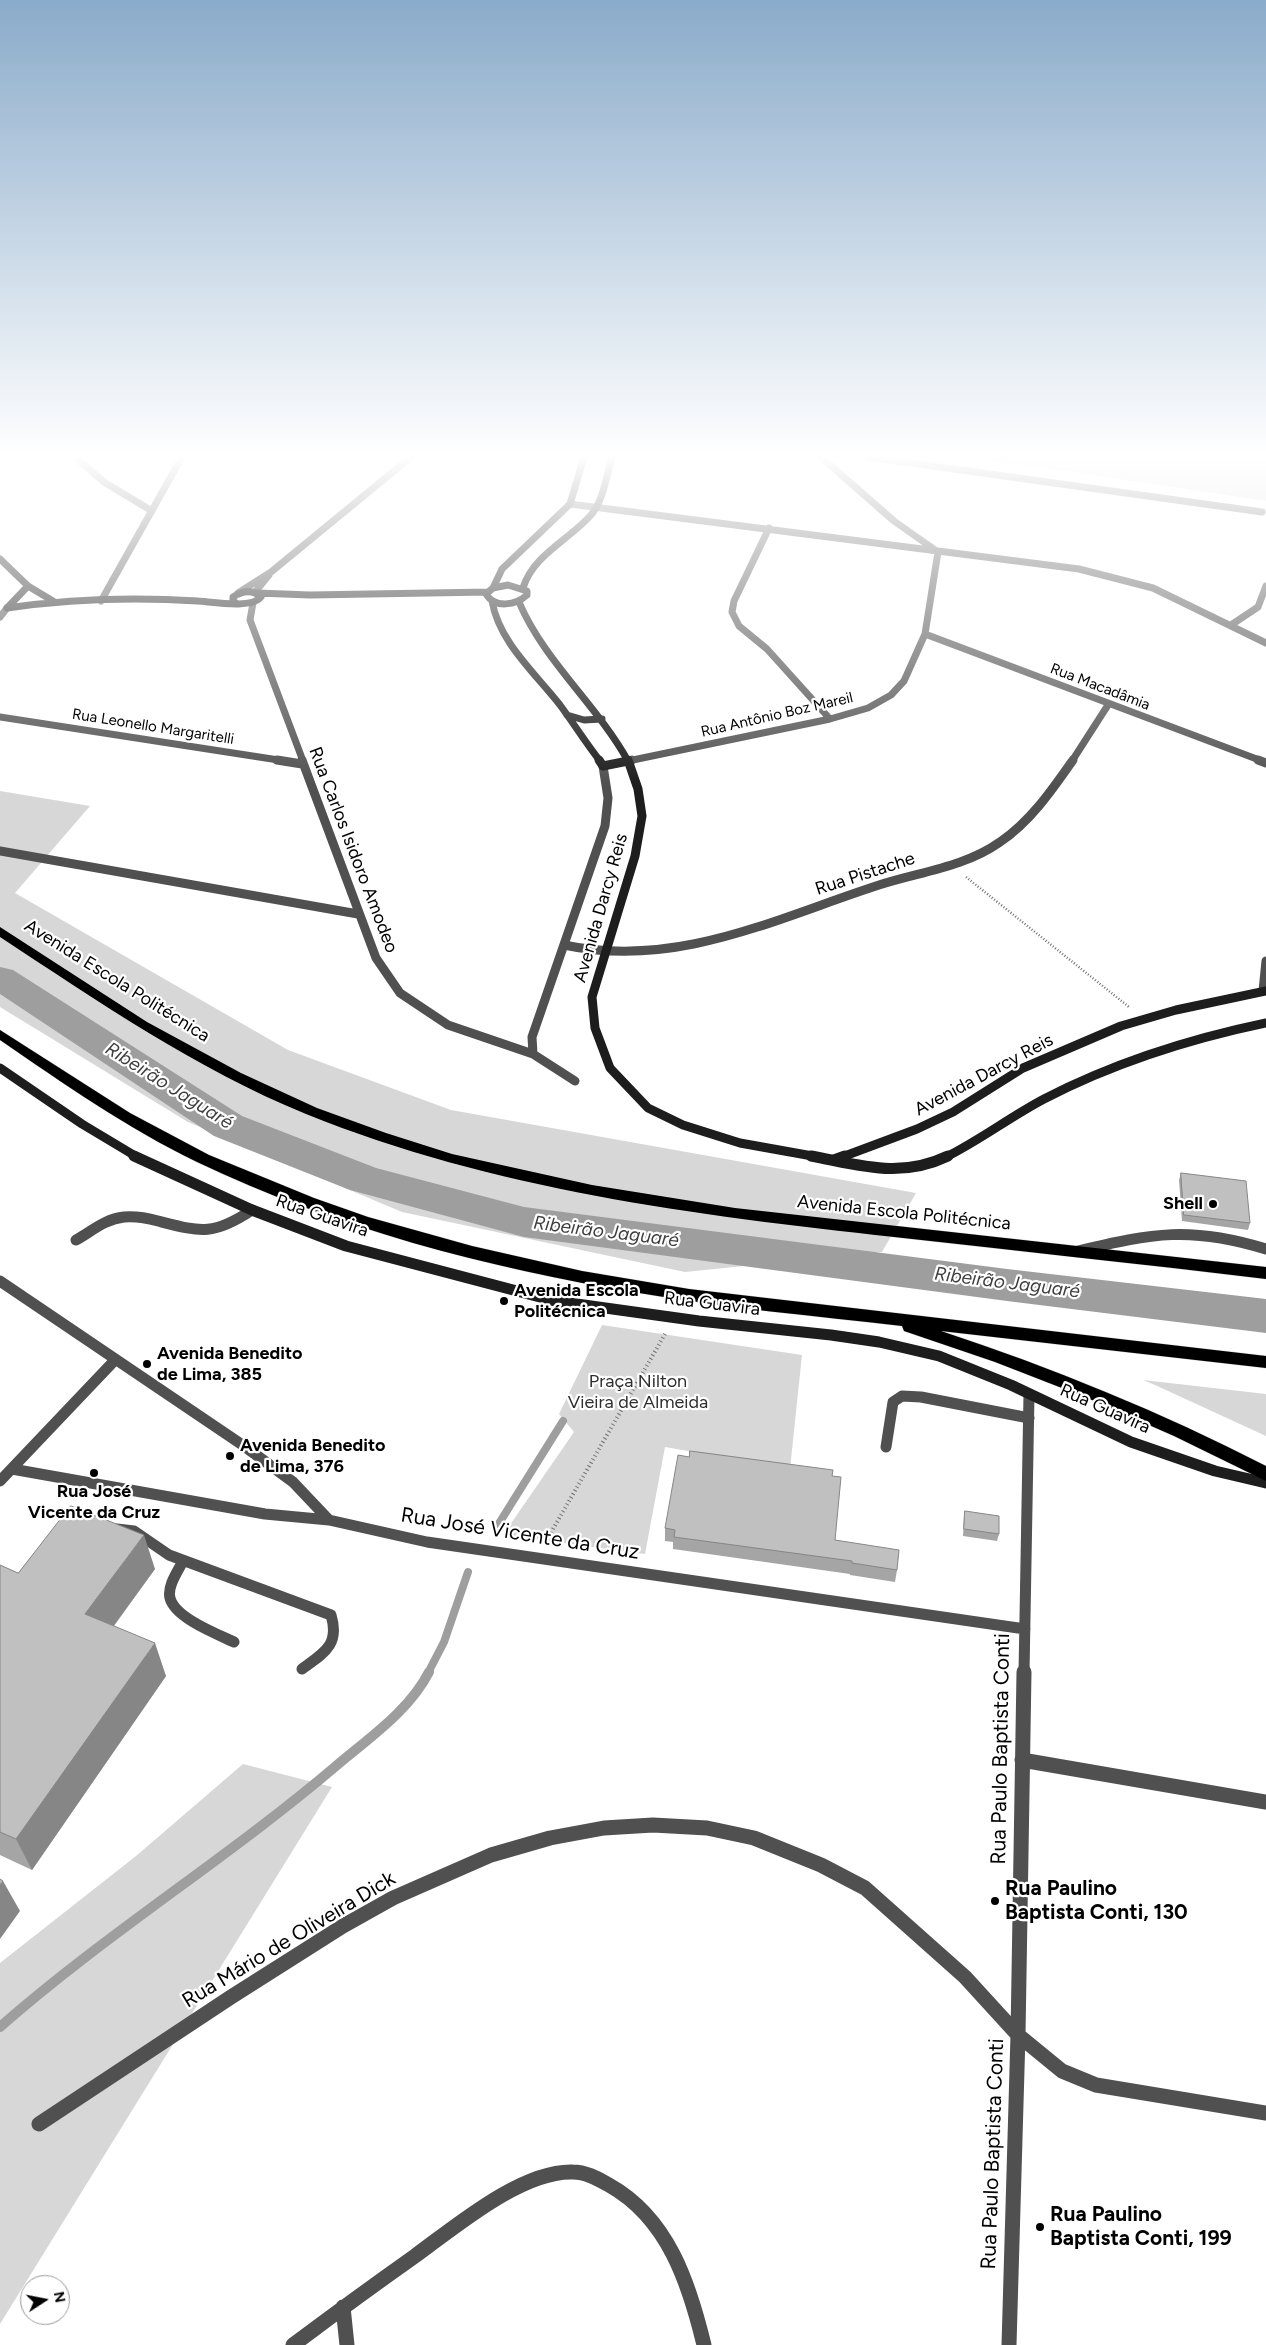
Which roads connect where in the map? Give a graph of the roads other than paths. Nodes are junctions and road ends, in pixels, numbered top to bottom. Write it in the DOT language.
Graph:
graph roads {
  1 [pos="8,566"];
  2 [pos="121,566"];
  3 [pos="277,566"];
  4 [pos="505,566"];
  5 [pos="536,566"];
  6 [pos="751,566"];
  7 [pos="936,566"];
  8 [pos="1065,566"];
  9 [pos="270,572"];
  10 [pos="28,586"];
  11 [pos="1266,586"];
  12 [pos="523,588"];
  13 [pos="490,590"];
  14 [pos="256,592"];
  15 [pos="237,594"];
  16 [pos="310,595"];
  17 [pos="184,600"];
  18 [pos="54,601"];
  19 [pos="101,601"];
  20 [pos="492,601"];
  21 [pos="255,602"];
  22 [pos="519,602"];
  23 [pos="236,603"];
  24 [pos="7,608"];
  25 [pos="0,617"];
  26 [pos="1231,625"];
  27 [pos="925,634"];
  28 [pos="1266,643"];
  29 [pos="1108,705"];
  30 [pos="566,715"];
  31 [pos="0,717"];
  32 [pos="602,719"];
  33 [pos="830,719"];
  34 [pos="628,761"];
  35 [pos="1266,763"];
  36 [pos="302,764"];
  37 [pos="603,766"];
  38 [pos="0,851"];
  39 [pos="358,914"];
  40 [pos="0,931"];
  41 [pos="564,945"];
  42 [pos="605,952"];
  43 [pos="1266,961"];
  44 [pos="1265,991"];
  45 [pos="1266,1024"];
  46 [pos="0,1034"];
  47 [pos="533,1054"];
  48 [pos="0,1068"];
  49 [pos="575,1081"];
  50 [pos="833,1160"];
  51 [pos="252,1210"];
  52 [pos="76,1240"];
  53 [pos="1266,1249"];
  54 [pos="1073,1252"];
  55 [pos="1266,1273"];
  56 [pos="0,1281"];
  57 [pos="877,1317"];
  58 [pos="115,1360"];
  59 [pos="1266,1362"];
  60 [pos="1029,1394"];
  61 [pos="1030,1418"];
  62 [pos="886,1447"];
  63 [pos="12,1468"];
  64 [pos="1266,1474"];
  65 [pos="0,1481"];
  66 [pos="1266,1483"];
  67 [pos="329,1520"];
  68 [pos="107,1527"];
  69 [pos="183,1561"];
  70 [pos="1024,1629"];
  71 [pos="234,1642"];
  72 [pos="302,1669"];
  73 [pos="1022,1760"];
  74 [pos="1266,1802"];
  75 [pos="1018,2035"];
  76 [pos="1266,2113"];
  77 [pos="39,2124"];
  78 [pos="343,2307"];
  79 [pos="293,2345"];
  80 [pos="347,2345"];
  81 [pos="704,2345"];
  82 [pos="1009,2345"];
  1 -- 10 [label="main road"];
  2 -- 19 [label="street"];
  3 -- 9 [label="street"];
  4 -- 13 [label="main road"];
  5 -- 12 [label="main road"];
  6 -- 33 [label="street"];
  7 -- 27 [label="street, Rua Antônio Boz Mareil"];
  8 -- 26 [label="street"];
  9 -- 14 [label="street"];
  9 -- 15 [label="street"];
  10 -- 18 [label="main road"];
  10 -- 24 [label="main road"];
  11 -- 26 [label="street"];
  12 -- 13 [label="main road"];
  12 -- 22 [label="main road"];
  13 -- 16 [label="main road"];
  13 -- 20 [label="main road, Avenida Darcy Reis"];
  14 -- 15 [label="main road"];
  14 -- 16 [label="main road"];
  14 -- 21 [label="main road"];
  15 -- 17 [label="main road"];
  15 -- 23 [label="main road"];
  16 -- 21 [label="main road"];
  17 -- 19 [label="main road"];
  17 -- 23 [label="main road"];
  18 -- 19 [label="main road"];
  18 -- 24 [label="main road"];
  20 -- 22 [label="main road"];
  20 -- 30 [label="main road, Avenida Darcy Reis"];
  21 -- 23 [label="main road"];
  21 -- 36 [label="street, Rua Carlos Isidoro Amodeo"];
  22 -- 32 [label="main road, Avenida Darcy Reis"];
  24 -- 25 [label="street"];
  26 -- 28 [label="street"];
  27 -- 29 [label="street, Rua Macadâmia"];
  27 -- 33 [label="street, Rua Antônio Boz Mareil"];
  29 -- 35 [label="street, Rua Macadâmia"];
  29 -- 42 [label="street, Rua Pistache"];
  30 -- 32 [label="main road"];
  30 -- 37 [label="main road, Avenida Darcy Reis"];
  31 -- 36 [label="street, Rua Leonello Margaritelli"];
  32 -- 34 [label="main road, Avenida Darcy Reis"];
  33 -- 34 [label="street, Rua Antônio Boz Mareil"];
  34 -- 37 [label="main road, Rua Antônio Boz Mareil"];
  34 -- 42 [label="main road, Avenida Darcy Reis"];
  36 -- 39 [label="street, Rua Carlos Isidoro Amodeo"];
  37 -- 41 [label="street, Avenida Darcy Reis"];
  38 -- 39 [label="street"];
  39 -- 47 [label="street, Rua Carlos Isidoro Amodeo"];
  40 -- 54 [label="highway, Avenida Escola Politécnica"];
  41 -- 42 [label="street, Rua Pistache"];
  41 -- 47 [label="street, Avenida Darcy Reis"];
  42 -- 50 [label="main road, Avenida Darcy Reis"];
  43 -- 44 [label="street"];
  44 -- 50 [label="main road, Avenida Darcy Reis"];
  45 -- 50 [label="main road, Avenida Darcy Reis"];
  46 -- 57 [label="highway"];
  47 -- 49 [label="street"];
  48 -- 51 [label="main road, Rua Guavira"];
  51 -- 52 [label="street"];
  51 -- 60 [label="main road, Rua Guavira"];
  53 -- 54 [label="street"];
  54 -- 55 [label="highway, Avenida Escola Politécnica"];
  56 -- 58 [label="street"];
  57 -- 59 [label="highway"];
  57 -- 64 [label="highway"];
  58 -- 63 [label="street"];
  58 -- 67 [label="street"];
  60 -- 61 [label="street, Rua Paulo Baptista Conti"];
  60 -- 66 [label="main road, Rua Guavira"];
  61 -- 62 [label="street"];
  61 -- 70 [label="street, Rua Paulo Baptista Conti"];
  63 -- 65 [label="street"];
  63 -- 67 [label="street, Rua José Vicente da Cruz"];
  67 -- 70 [label="street, Rua José Vicente da Cruz"];
  68 -- 69 [label="street"];
  69 -- 71 [label="street"];
  69 -- 72 [label="street"];
  70 -- 73 [label="street, Rua Paulo Baptista Conti"];
  73 -- 74 [label="street"];
  73 -- 75 [label="street, Rua Paulo Baptista Conti"];
  75 -- 76 [label="street, Rua Mário de Oliveira Dick"];
  75 -- 77 [label="street, Rua Mário de Oliveira Dick"];
  75 -- 82 [label="street, Rua Paulo Baptista Conti"];
  78 -- 79 [label="street"];
  78 -- 80 [label="street"];
  78 -- 81 [label="street"];
}
